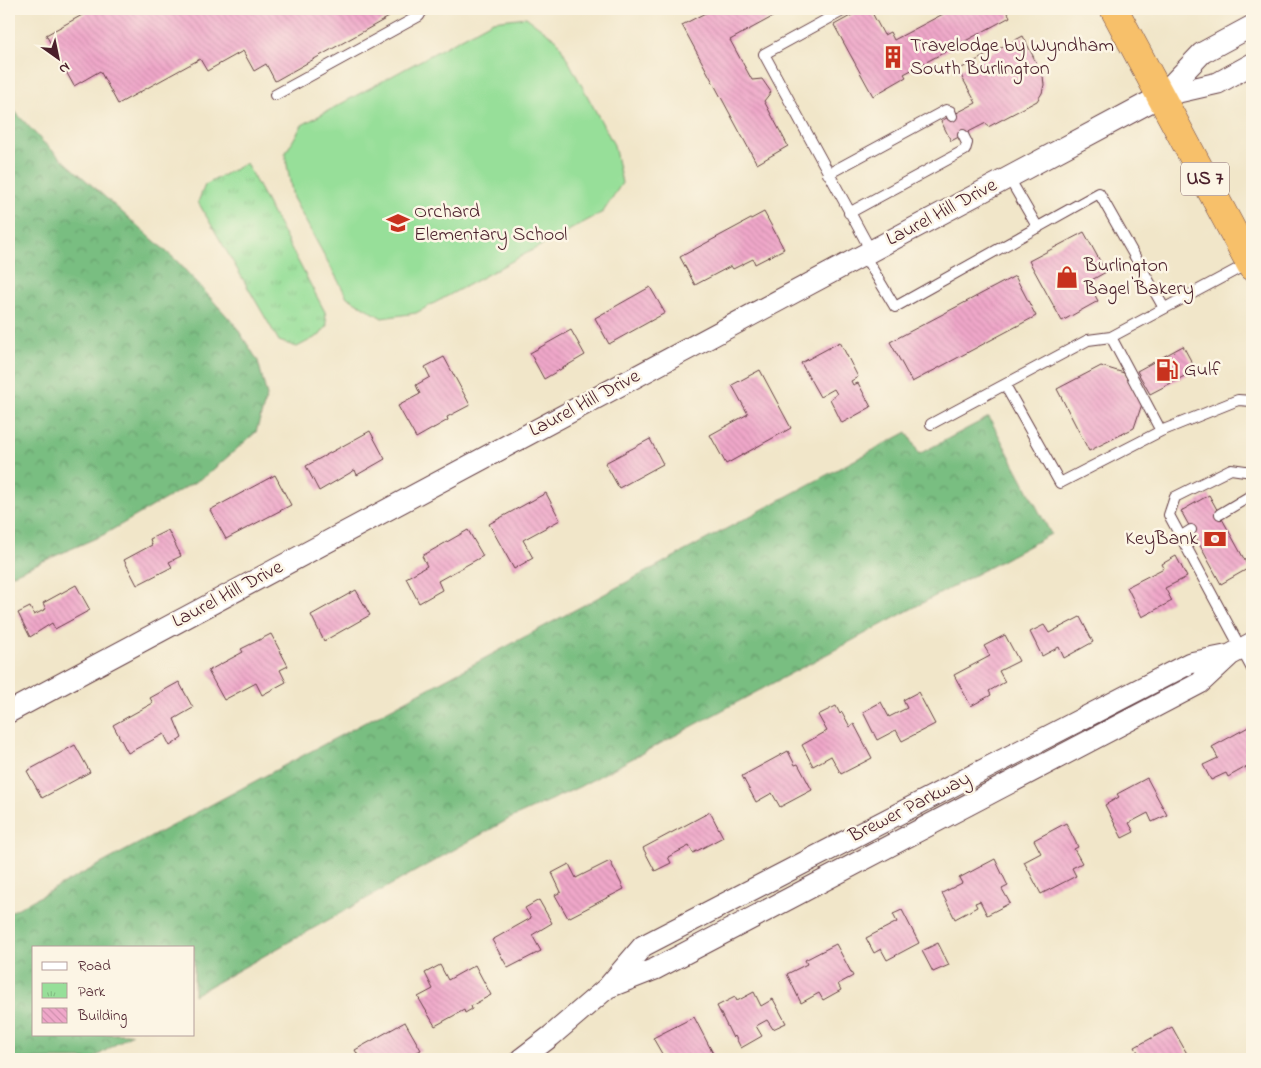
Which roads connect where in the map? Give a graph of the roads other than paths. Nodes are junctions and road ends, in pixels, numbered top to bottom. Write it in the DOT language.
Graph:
graph roads {
  1 [pos="423,9"];
  2 [pos="846,9"];
  3 [pos="1114,9"];
  4 [pos="1252,26"];
  5 [pos="1252,64"];
  6 [pos="275,95"];
  7 [pos="1162,96"];
  8 [pos="952,116"];
  9 [pos="963,135"];
  10 [pos="828,174"];
  11 [pos="1009,178"];
  12 [pos="850,213"];
  13 [pos="1038,228"];
  14 [pos="867,253"];
  15 [pos="1251,265"];
  16 [pos="1164,308"];
  17 [pos="1110,337"];
  18 [pos="1005,385"];
  19 [pos="1252,401"];
  20 [pos="931,424"];
  21 [pos="1161,431"];
  22 [pos="1252,472"];
  23 [pos="1252,495"];
  24 [pos="1220,514"];
  25 [pos="1192,530"];
  26 [pos="1180,537"];
  27 [pos="1241,649"];
  28 [pos="1252,669"];
  29 [pos="9,712"];
  30 [pos="521,1059"];
  1 -- 6 [label="lane"];
  2 -- 10 [label="lane"];
  3 -- 7 [label="highway, US 7"];
  4 -- 7 [label="street"];
  5 -- 7 [label="street"];
  7 -- 11 [label="street, Laurel Hill Drive"];
  7 -- 15 [label="highway, US 7"];
  8 -- 10 [label="lane"];
  9 -- 12 [label="lane"];
  10 -- 12 [label="lane"];
  11 -- 13 [label="lane"];
  11 -- 14 [label="street, Laurel Hill Drive"];
  12 -- 14 [label="lane"];
  13 -- 14 [label="lane"];
  13 -- 16 [label="lane"];
  14 -- 29 [label="street, Laurel Hill Drive"];
  15 -- 16 [label="lane"];
  16 -- 17 [label="lane"];
  17 -- 18 [label="lane"];
  17 -- 21 [label="lane"];
  18 -- 20 [label="lane"];
  18 -- 21 [label="lane"];
  19 -- 21 [label="lane"];
  22 -- 26 [label="lane"];
  23 -- 24 [label="lane"];
  25 -- 26 [label="lane"];
  26 -- 27 [label="lane"];
  27 -- 28 [label="lane"];
  27 -- 30 [label="street, Brewer Parkway"];
}
